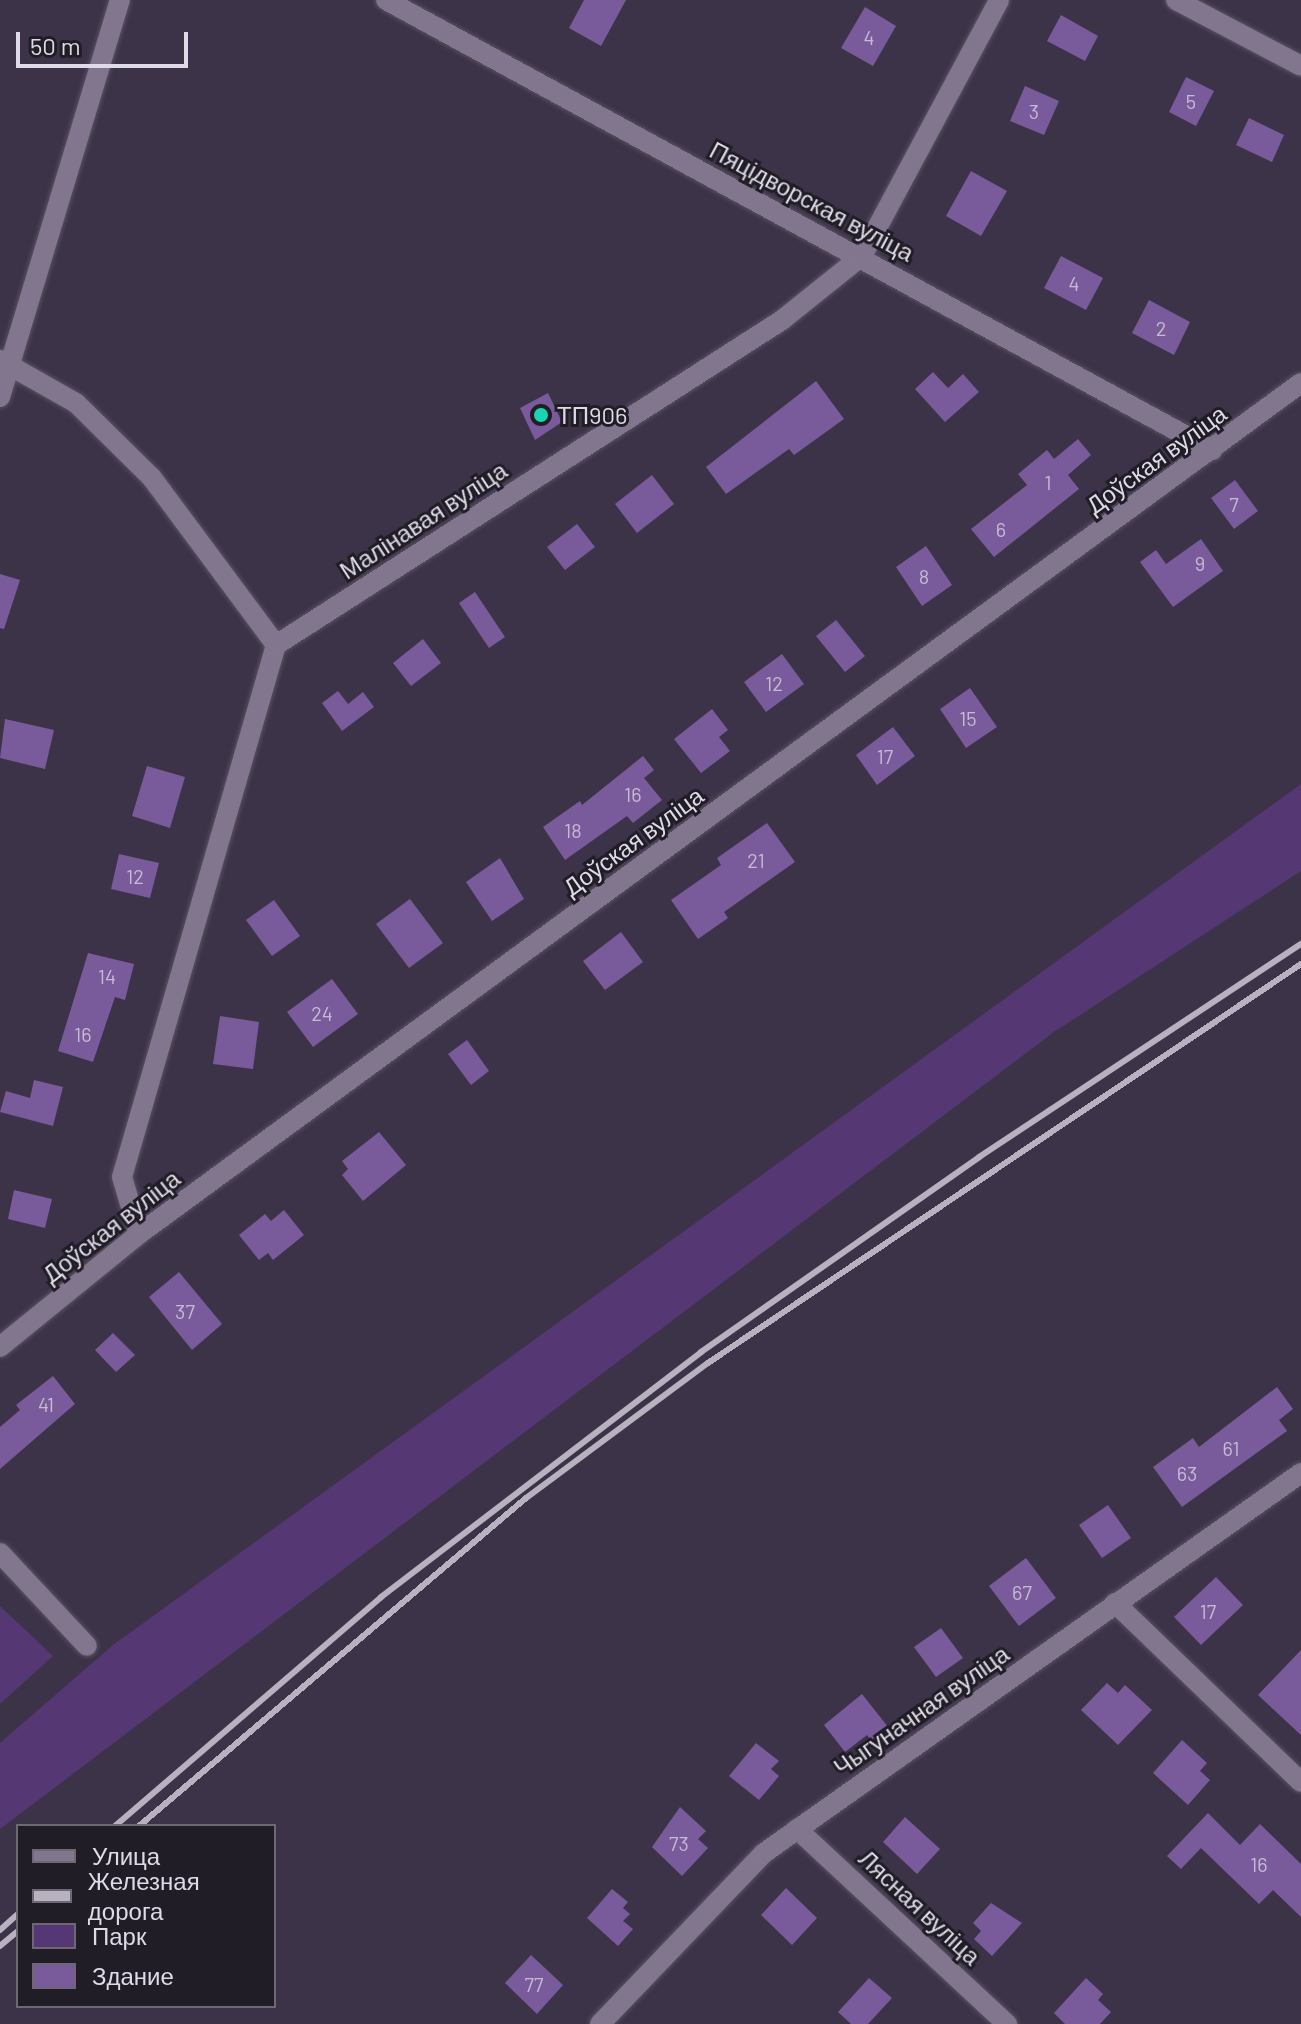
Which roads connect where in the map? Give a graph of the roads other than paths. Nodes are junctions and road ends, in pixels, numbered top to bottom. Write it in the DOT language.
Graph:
graph roads {
  1 [pos="120,0"];
  2 [pos="386,0"];
  3 [pos="999,0"];
  4 [pos="1176,0"];
  5 [pos="1301,66"];
  6 [pos="862,256"];
  7 [pos="6,361"];
  8 [pos="1301,383"];
  9 [pos="0,397"];
  10 [pos="1212,450"];
  11 [pos="276,645"];
  12 [pos="139,1234"];
  13 [pos="0,1347"];
  14 [pos="1301,1473"];
  15 [pos="0,1553"];
  16 [pos="1115,1603"];
  17 [pos="87,1646"];
  18 [pos="1301,1782"];
  19 [pos="797,1829"];
  20 [pos="600,2024"];
  21 [pos="1007,2024"];
  1 -- 7 [label="street"];
  2 -- 6 [label="street, Пяцідворская вуліца"];
  3 -- 6 [label="street, Малінавая вуліца"];
  4 -- 5 [label="street"];
  6 -- 10 [label="street, Пяцідворская вуліца"];
  6 -- 11 [label="street, Малінавая вуліца"];
  7 -- 9 [label="street"];
  7 -- 11 [label="street"];
  8 -- 10 [label="street, Доўская вуліца"];
  10 -- 12 [label="street, Доўская вуліца"];
  11 -- 12 [label="street"];
  12 -- 13 [label="street, Доўская вуліца"];
  14 -- 16 [label="street, Чыгуначная вуліца"];
  15 -- 17 [label="street"];
  16 -- 18 [label="street"];
  16 -- 19 [label="street, Чыгуначная вуліца"];
  19 -- 20 [label="street, Чыгуначная вуліца"];
  19 -- 21 [label="street, Лясная вуліца"];
}
